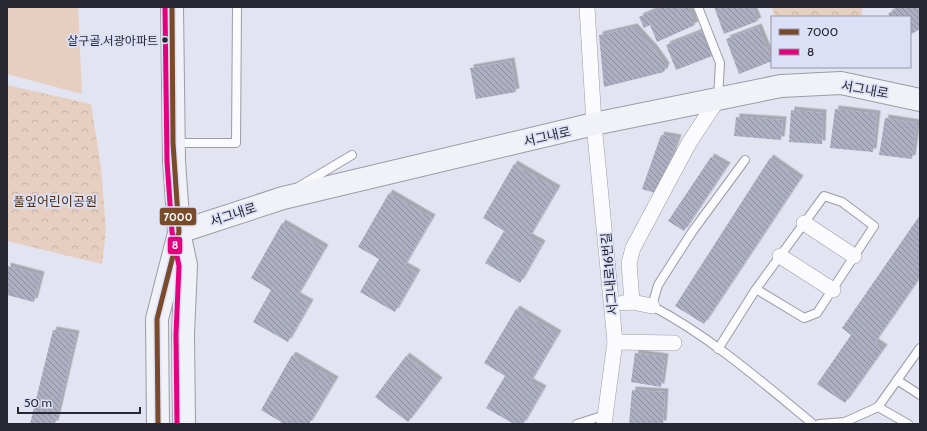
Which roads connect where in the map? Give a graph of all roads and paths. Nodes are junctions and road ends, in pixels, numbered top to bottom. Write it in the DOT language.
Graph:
graph roads {
  1 [pos="172,7"];
  2 [pos="237,7"];
  3 [pos="587,7"];
  4 [pos="698,7"];
  5 [pos="718,99"];
  6 [pos="920,100"];
  7 [pos="594,124"];
  8 [pos="173,143"];
  9 [pos="352,154"];
  10 [pos="745,160"];
  11 [pos="283,198"];
  12 [pos="804,223"];
  13 [pos="179,232"];
  14 [pos="780,256"];
  15 [pos="854,256"];
  16 [pos="629,262"];
  17 [pos="609,266"];
  18 [pos="756,289"];
  19 [pos="833,290"];
  20 [pos="632,302"];
  21 [pos="612,304"];
  22 [pos="652,306"];
  23 [pos="615,342"];
  24 [pos="674,343"];
  25 [pos="920,348"];
  26 [pos="718,349"];
  27 [pos="897,380"];
  28 [pos="920,395"];
  29 [pos="878,407"];
  30 [pos="604,420"];
  31 [pos="158,424"];
  32 [pos="184,424"];
  33 [pos="577,424"];
  34 [pos="813,424"];
  35 [pos="819,424"];
  36 [pos="908,424"];
  1 -- 8 [label="street"];
  2 -- 8 [label="lane"];
  3 -- 7 [label="street, 서그내로16번길"];
  4 -- 5 [label="lane"];
  5 -- 6 [label="street, 서그내로"];
  5 -- 7 [label="street, 서그내로"];
  5 -- 16 [label="street"];
  7 -- 11 [label="street, 서그내로"];
  7 -- 17 [label="street, 서그내로16번길"];
  8 -- 13 [label="street"];
  9 -- 11 [label="lane"];
  10 -- 22 [label="lane"];
  11 -- 13 [label="street, 서그내로"];
  12 -- 14 [label="lane"];
  12 -- 15 [label="street"];
  12 -- 15 [label="lane"];
  13 -- 31 [label="street"];
  13 -- 32 [label="street"];
  14 -- 18 [label="lane"];
  14 -- 19 [label="street"];
  15 -- 19 [label="lane"];
  16 -- 17 [label="street"];
  16 -- 20 [label="street"];
  17 -- 21 [label="street, 서그내로16번길"];
  18 -- 19 [label="lane"];
  18 -- 26 [label="lane"];
  20 -- 21 [label="street"];
  20 -- 22 [label="street"];
  21 -- 23 [label="street, 서그내로16번길"];
  22 -- 26 [label="lane"];
  23 -- 24 [label="street"];
  23 -- 30 [label="street, 서그내로16번길"];
  25 -- 27 [label="lane"];
  26 -- 34 [label="lane"];
  27 -- 28 [label="lane"];
  27 -- 29 [label="lane"];
  29 -- 35 [label="lane"];
  29 -- 36 [label="lane"];
  30 -- 33 [label="lane"];
}
